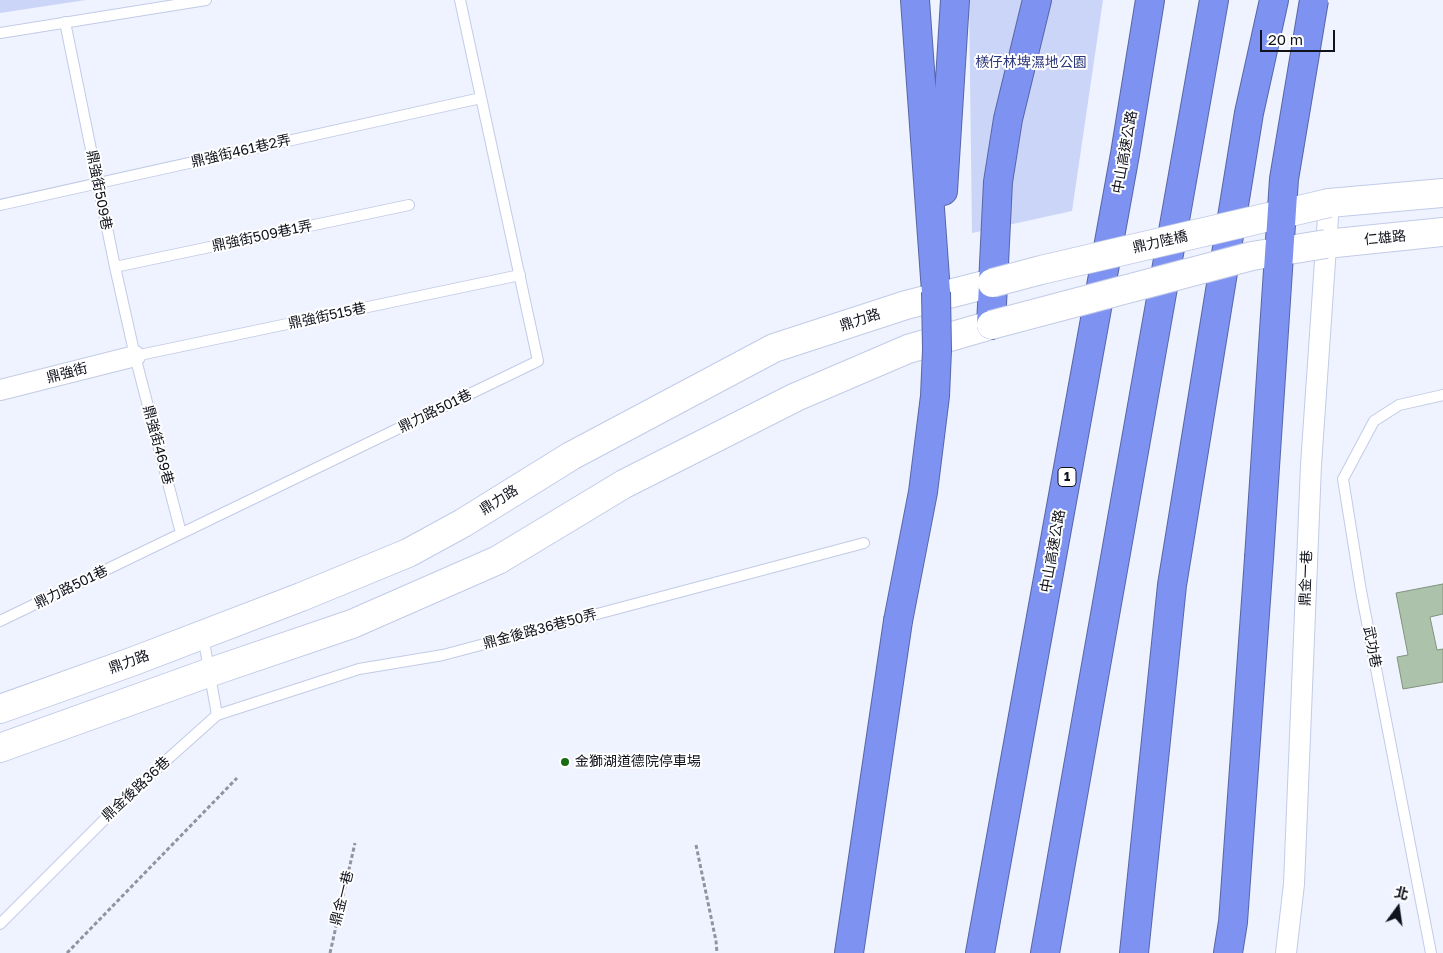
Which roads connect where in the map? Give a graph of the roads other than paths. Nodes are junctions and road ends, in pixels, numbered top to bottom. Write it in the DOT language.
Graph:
graph roads {
  1 [pos="206,0"];
  2 [pos="460,0"];
  3 [pos="915,0"];
  4 [pos="956,0"];
  5 [pos="1037,0"];
  6 [pos="1150,0"];
  7 [pos="1214,0"];
  8 [pos="1274,0"];
  9 [pos="1314,0"];
  10 [pos="65,22"];
  11 [pos="0,33"];
  12 [pos="481,98"];
  13 [pos="98,183"];
  14 [pos="1443,193"];
  15 [pos="1329,203"];
  16 [pos="0,205"];
  17 [pos="409,205"];
  18 [pos="1443,232"];
  19 [pos="1326,244"];
  20 [pos="115,267"];
  21 [pos="520,276"];
  22 [pos="992,283"];
  23 [pos="936,292"];
  24 [pos="991,325"];
  25 [pos="135,356"];
  26 [pos="0,390"];
  27 [pos="1443,395"];
  28 [pos="181,533"];
  29 [pos="864,543"];
  30 [pos="0,621"];
  31 [pos="203,634"];
  32 [pos="208,673"];
  33 [pos="0,709"];
  34 [pos="217,716"];
  35 [pos="0,748"];
  36 [pos="0,924"];
  37 [pos="849,953"];
  38 [pos="980,953"];
  39 [pos="1045,953"];
  40 [pos="1134,953"];
  41 [pos="1228,953"];
  42 [pos="1286,953"];
  43 [pos="1431,953"];
  1 -- 10 [label="lane"];
  2 -- 12 [label="lane, 鼎力路501巷"];
  3 -- 23 [label="highway"];
  4 -- 23 [label="highway"];
  5 -- 22 [label="highway"];
  6 -- 38 [label="highway, 中山高速公路 / 1"];
  7 -- 39 [label="highway"];
  8 -- 40 [label="highway"];
  9 -- 41 [label="highway, bridge"];
  10 -- 11 [label="lane"];
  10 -- 13 [label="lane, 鼎強街509巷"];
  12 -- 13 [label="lane, 鼎強街461巷2弄"];
  12 -- 21 [label="lane, 鼎力路501巷"];
  13 -- 16 [label="lane, 鼎強街461巷2弄"];
  13 -- 20 [label="lane, 鼎強街509巷"];
  14 -- 15 [label="street"];
  15 -- 19 [label="street, 鼎金一巷"];
  15 -- 22 [label="street, 鼎力陸橋, bridge"];
  17 -- 20 [label="lane, 鼎強街509巷1弄"];
  18 -- 19 [label="street, 仁雄路"];
  19 -- 24 [label="street, bridge"];
  19 -- 42 [label="street, 鼎金一巷"];
  20 -- 25 [label="lane, 鼎強街509巷"];
  21 -- 25 [label="lane, 鼎強街515巷"];
  21 -- 28 [label="lane, 鼎力路501巷"];
  22 -- 24 [label="highway"];
  22 -- 31 [label="street, 鼎力路"];
  23 -- 37 [label="highway, bridge"];
  24 -- 32 [label="street"];
  25 -- 26 [label="street, 鼎強街"];
  25 -- 28 [label="lane, 鼎強街469巷"];
  27 -- 43 [label="lane, 武功巷"];
  28 -- 30 [label="lane, 鼎力路501巷"];
  29 -- 34 [label="lane, 鼎金後路36巷50弄"];
  31 -- 32 [label="lane"];
  31 -- 33 [label="street, 鼎力路"];
  32 -- 34 [label="lane"];
  32 -- 35 [label="street"];
  34 -- 36 [label="lane, 鼎金後路36巷"];
}
